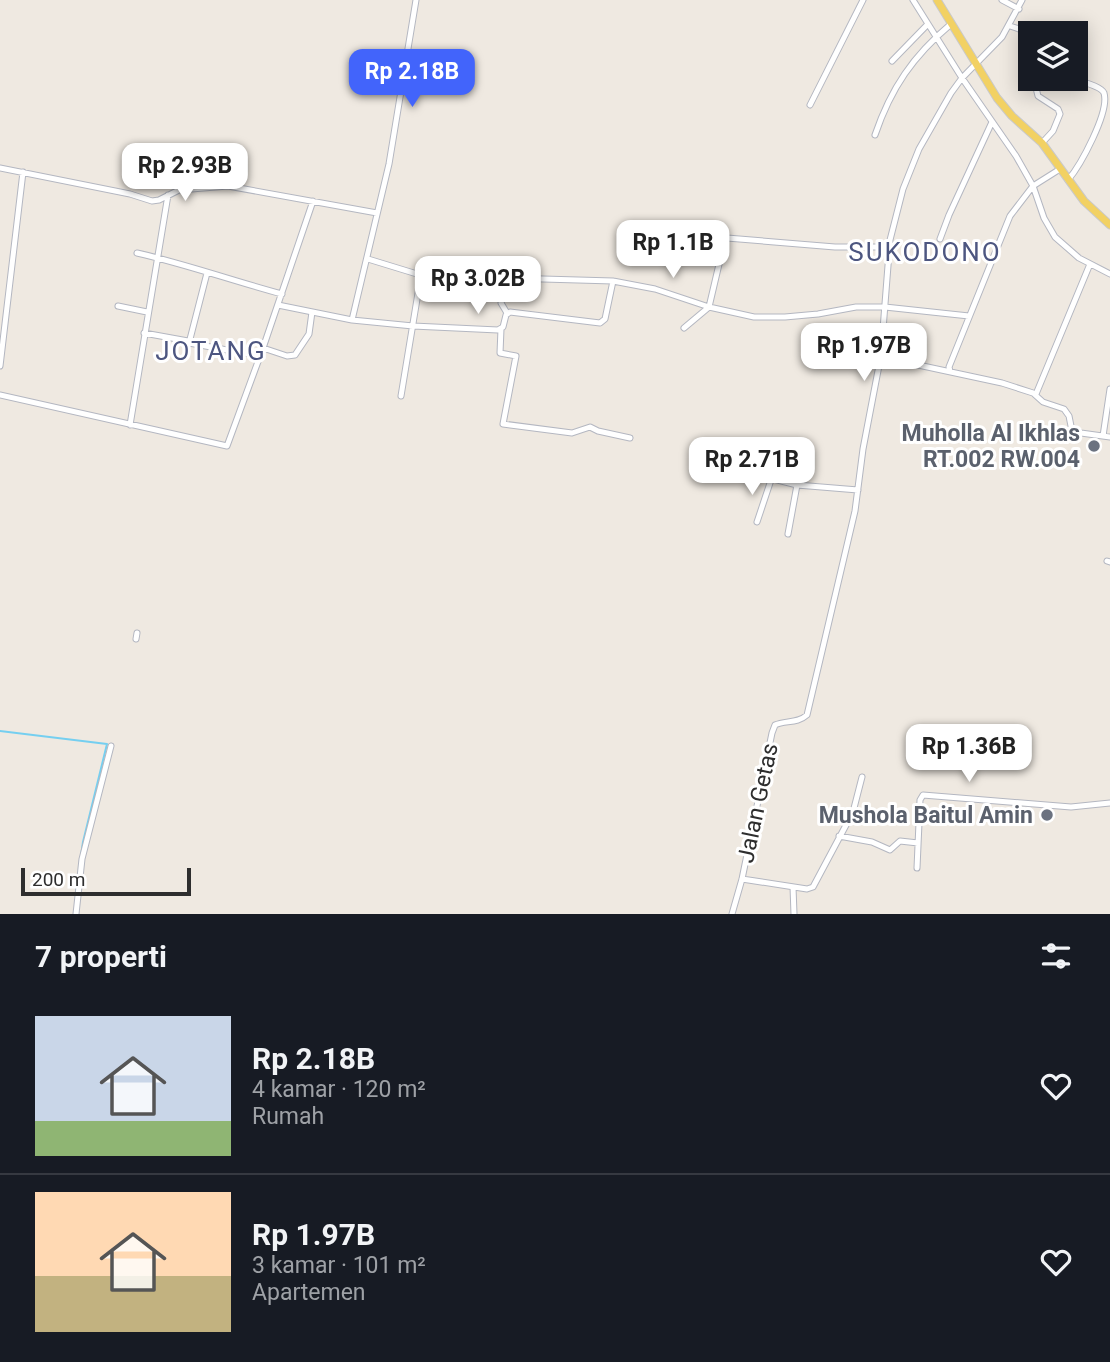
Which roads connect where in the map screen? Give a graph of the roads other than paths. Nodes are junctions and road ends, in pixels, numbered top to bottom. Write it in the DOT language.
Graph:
graph roads {
  1 [pos="415,0"];
  2 [pos="863,0"];
  3 [pos="913,0"];
  4 [pos="937,0"];
  5 [pos="1002,0"];
  6 [pos="1022,0"];
  7 [pos="1019,9"];
  8 [pos="951,24"];
  9 [pos="927,25"];
  10 [pos="1010,26"];
  11 [pos="1018,29"];
  12 [pos="935,37"];
  13 [pos="892,61"];
  14 [pos="975,66"];
  15 [pos="963,77"];
  16 [pos="1088,84"];
  17 [pos="1037,91"];
  18 [pos="810,105"];
  19 [pos="992,122"];
  20 [pos="875,135"];
  21 [pos="1042,143"];
  22 [pos="0,168"];
  23 [pos="1060,169"];
  24 [pos="23,172"];
  25 [pos="1068,180"];
  26 [pos="1035,185"];
  27 [pos="168,195"];
  28 [pos="313,201"];
  29 [pos="377,213"];
  30 [pos="1110,225"];
  31 [pos="940,239"];
  32 [pos="890,247"];
  33 [pos="137,253"];
  34 [pos="156,257"];
  35 [pos="368,259"];
  36 [pos="1090,264"];
  37 [pos="207,273"];
  38 [pos="1110,274"];
  39 [pos="421,275"];
  40 [pos="509,277"];
  41 [pos="613,281"];
  42 [pos="282,294"];
  43 [pos="0,299"];
  44 [pos="7,301"];
  45 [pos="278,305"];
  46 [pos="118,306"];
  47 [pos="709,307"];
  48 [pos="885,307"];
  49 [pos="147,312"];
  50 [pos="312,312"];
  51 [pos="507,313"];
  52 [pos="969,316"];
  53 [pos="352,320"];
  54 [pos="411,326"];
  55 [pos="684,328"];
  56 [pos="501,329"];
  57 [pos="144,333"];
  58 [pos="2,338"];
  59 [pos="188,341"];
  60 [pos="263,348"];
  61 [pos="260,356"];
  62 [pos="881,357"];
  63 [pos="0,366"];
  64 [pos="950,371"];
  65 [pos="1110,389"];
  66 [pos="1036,394"];
  67 [pos="0,395"];
  68 [pos="401,396"];
  69 [pos="130,425"];
  70 [pos="1107,436"];
  71 [pos="629,438"];
  72 [pos="710,463"];
  73 [pos="771,480"];
  74 [pos="797,485"];
  75 [pos="858,490"];
  76 [pos="757,522"];
  77 [pos="788,534"];
  78 [pos="111,746"];
  79 [pos="862,777"];
  80 [pos="1110,803"];
  81 [pos="839,836"];
  82 [pos="918,843"];
  83 [pos="917,868"];
  84 [pos="742,879"];
  85 [pos="793,887"];
  86 [pos="76,914"];
  87 [pos="732,914"];
  88 [pos="794,914"];
  1 -- 29 [label="street"];
  2 -- 18 [label="street"];
  3 -- 9 [label="street"];
  4 -- 8 [label="main road"];
  5 -- 7 [label="street"];
  6 -- 7 [label="street"];
  7 -- 10 [label="street"];
  8 -- 12 [label="street"];
  8 -- 14 [label="main road"];
  9 -- 12 [label="street"];
  9 -- 13 [label="street"];
  10 -- 11 [label="street"];
  10 -- 14 [label="street"];
  12 -- 15 [label="street"];
  12 -- 20 [label="street"];
  14 -- 15 [label="street"];
  14 -- 21 [label="main road"];
  15 -- 19 [label="street"];
  15 -- 32 [label="street"];
  16 -- 25 [label="street"];
  17 -- 21 [label="street"];
  19 -- 26 [label="street"];
  19 -- 31 [label="street"];
  21 -- 23 [label="main road"];
  22 -- 24 [label="street"];
  23 -- 25 [label="main road"];
  23 -- 26 [label="street"];
  24 -- 27 [label="street"];
  24 -- 44 [label="street"];
  25 -- 30 [label="main road"];
  26 -- 36 [label="street"];
  26 -- 52 [label="street"];
  27 -- 28 [label="street"];
  27 -- 34 [label="street"];
  28 -- 29 [label="street"];
  28 -- 42 [label="street"];
  29 -- 35 [label="street"];
  32 -- 47 [label="street"];
  32 -- 48 [label="street"];
  33 -- 34 [label="street"];
  34 -- 37 [label="street"];
  34 -- 49 [label="street"];
  35 -- 39 [label="street"];
  35 -- 53 [label="street"];
  36 -- 38 [label="street"];
  36 -- 66 [label="street"];
  37 -- 42 [label="street"];
  37 -- 59 [label="street"];
  39 -- 40 [label="street"];
  39 -- 54 [label="street"];
  40 -- 41 [label="street"];
  40 -- 51 [label="street"];
  41 -- 47 [label="street"];
  41 -- 51 [label="street"];
  42 -- 45 [label="street"];
  43 -- 44 [label="street"];
  44 -- 58 [label="street"];
  45 -- 50 [label="street"];
  45 -- 60 [label="street"];
  46 -- 49 [label="street"];
  47 -- 48 [label="street"];
  47 -- 55 [label="street"];
  48 -- 52 [label="street"];
  48 -- 62 [label="street"];
  49 -- 57 [label="street"];
  50 -- 53 [label="street"];
  50 -- 60 [label="street"];
  51 -- 56 [label="street"];
  52 -- 64 [label="street"];
  53 -- 54 [label="street"];
  54 -- 56 [label="street"];
  54 -- 68 [label="street"];
  56 -- 71 [label="street"];
  57 -- 59 [label="street"];
  57 -- 69 [label="street"];
  58 -- 63 [label="street"];
  59 -- 61 [label="street"];
  60 -- 61 [label="street"];
  61 -- 69 [label="street"];
  62 -- 64 [label="street"];
  62 -- 75 [label="street"];
  64 -- 66 [label="street"];
  65 -- 70 [label="street"];
  66 -- 70 [label="street"];
  67 -- 69 [label="street"];
  72 -- 73 [label="street"];
  73 -- 74 [label="street"];
  73 -- 76 [label="street"];
  74 -- 75 [label="street"];
  74 -- 77 [label="street"];
  75 -- 84 [label="street, Jalan Getas"];
  78 -- 86 [label="street"];
  79 -- 81 [label="street"];
  80 -- 82 [label="street"];
  81 -- 82 [label="street"];
  81 -- 85 [label="street"];
  82 -- 83 [label="street"];
  84 -- 85 [label="street"];
  84 -- 87 [label="street, Jalan Getas"];
  85 -- 88 [label="street"];
}
